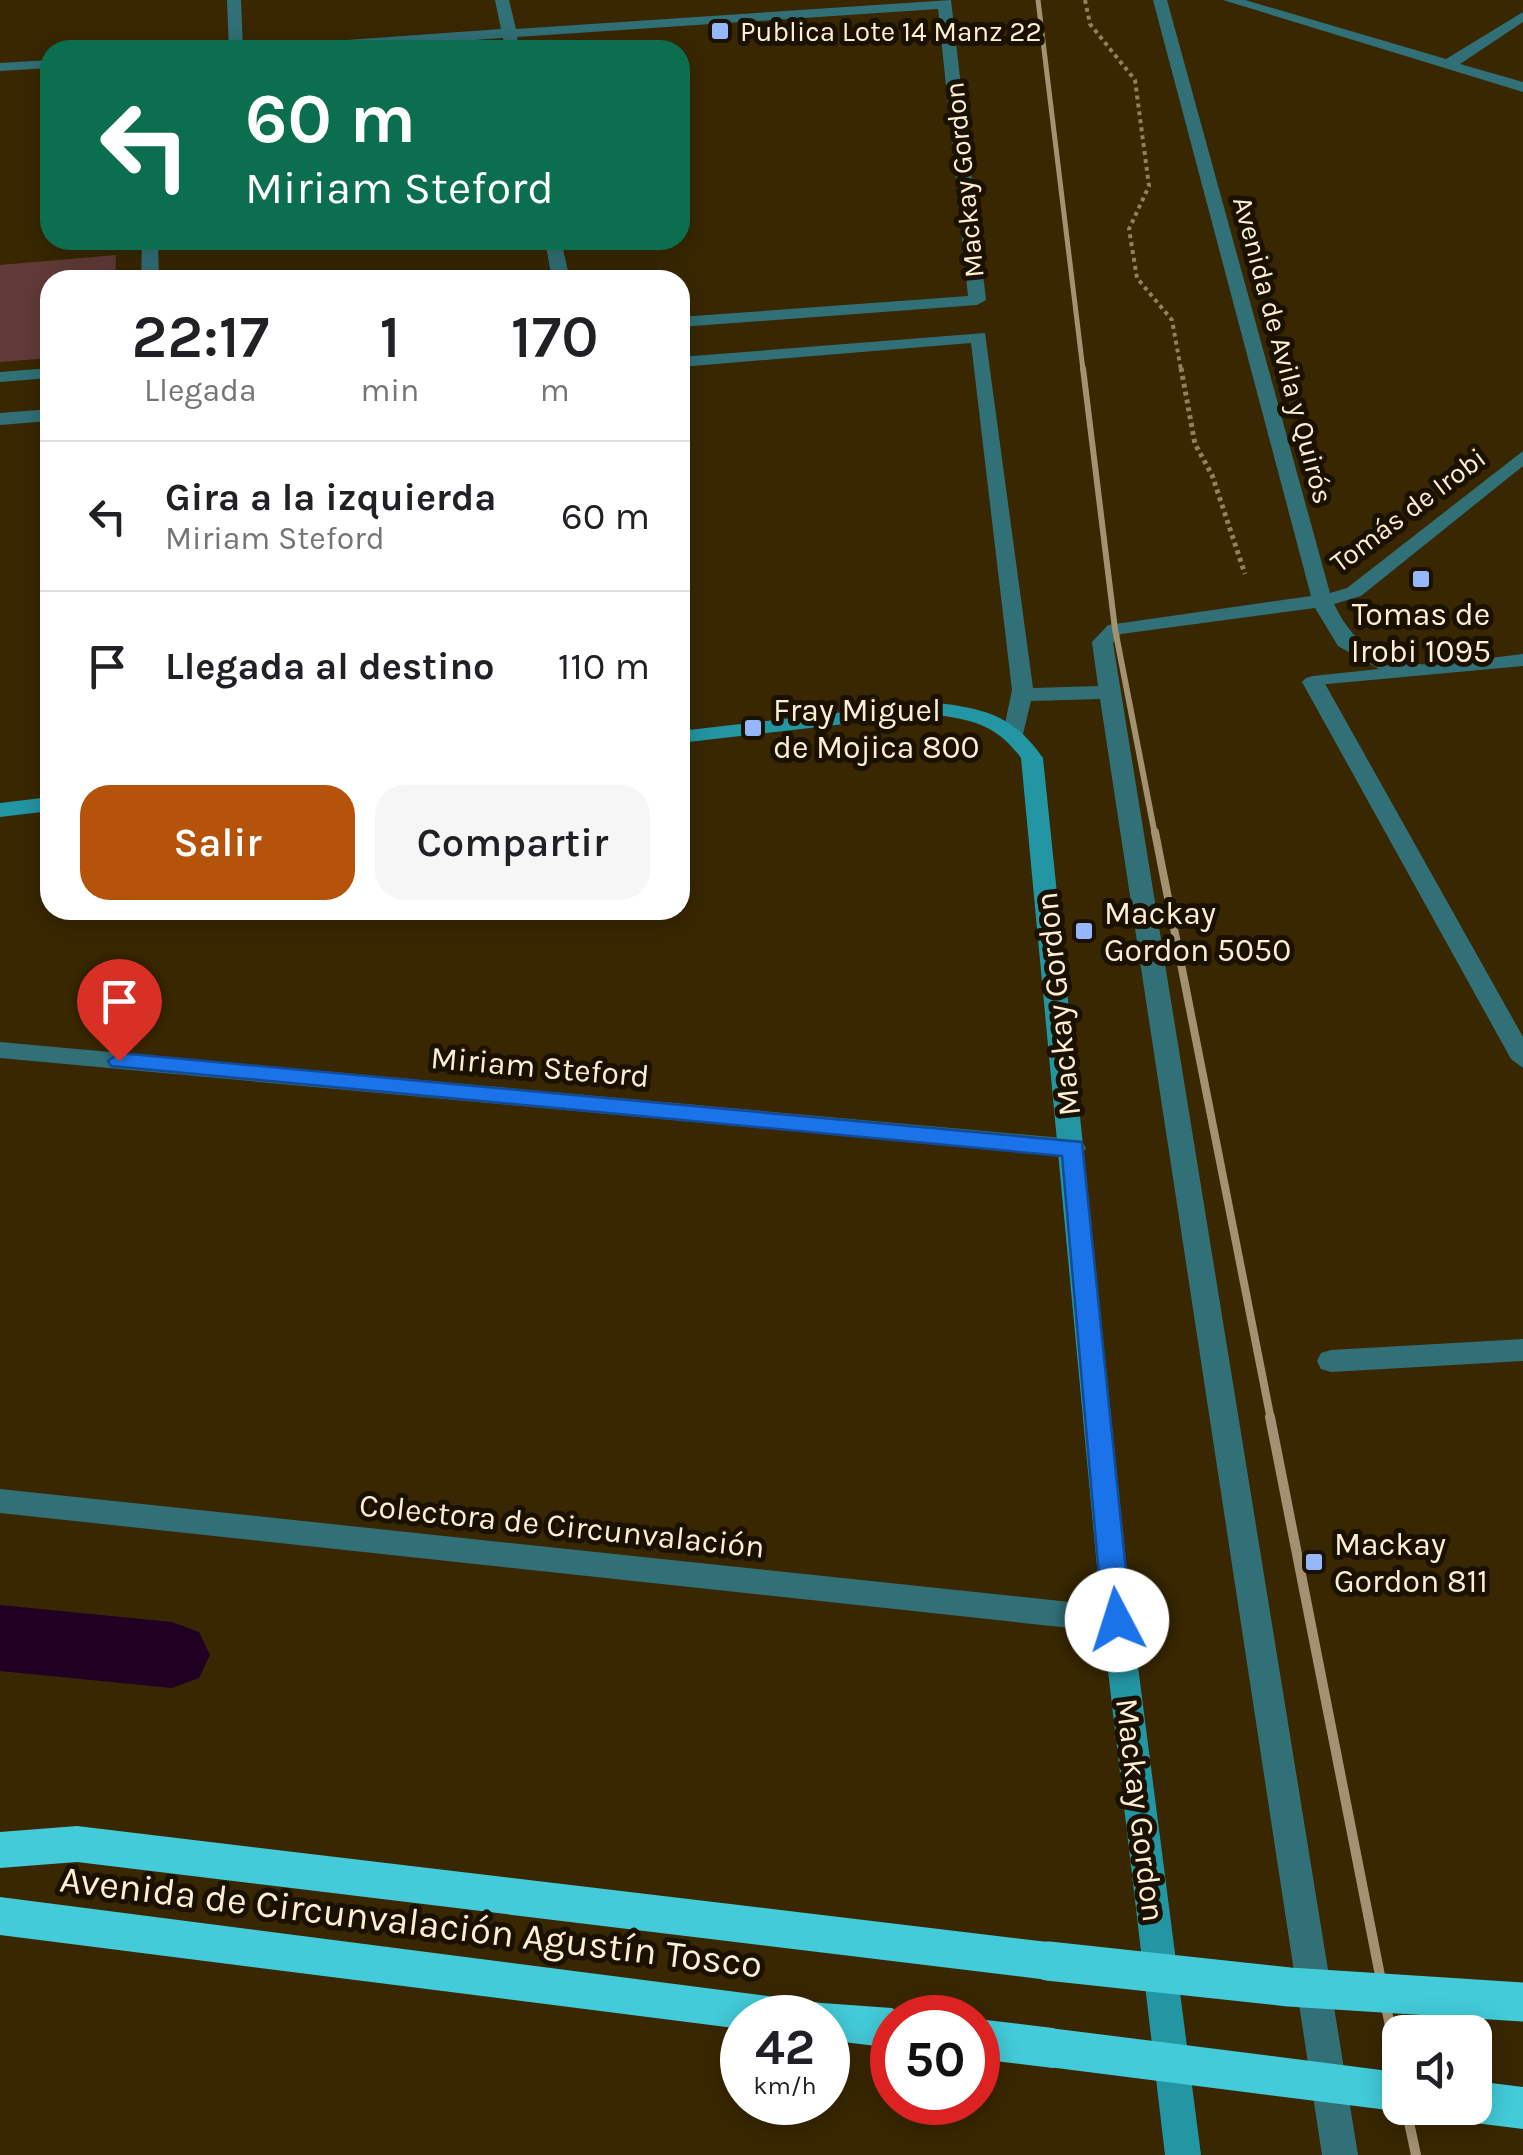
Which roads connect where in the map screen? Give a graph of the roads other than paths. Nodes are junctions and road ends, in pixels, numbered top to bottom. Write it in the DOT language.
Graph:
graph roads {
  1 [pos="234,0"];
  2 [pos="502,0"];
  3 [pos="1160,0"];
  4 [pos="1230,0"];
  5 [pos="944,2"];
  6 [pos="1523,16"];
  7 [pos="509,32"];
  8 [pos="236,40"];
  9 [pos="399,40"];
  10 [pos="510,40"];
  11 [pos="1449,64"];
  12 [pos="40,65"];
  13 [pos="0,67"];
  14 [pos="1523,87"];
  15 [pos="690,321"];
  16 [pos="690,361"];
  17 [pos="40,374"];
  18 [pos="0,377"];
  19 [pos="40,416"];
  20 [pos="0,419"];
  21 [pos="1523,457"];
  22 [pos="1322,601"];
  23 [pos="1523,660"];
  24 [pos="1406,672"];
  25 [pos="1110,692"];
  26 [pos="1022,694"];
  27 [pos="1014,733"];
  28 [pos="690,736"];
  29 [pos="40,805"];
  30 [pos="0,810"];
  31 [pos="0,1050"];
  32 [pos="1523,1059"];
  33 [pos="1073,1148"];
  34 [pos="1523,1350"];
  35 [pos="1331,1361"];
  36 [pos="0,1501"];
  37 [pos="1117,1620"];
  38 [pos="0,1850"];
  39 [pos="0,1916"];
  40 [pos="1523,2002"];
  41 [pos="720,2007"];
  42 [pos="1000,2041"];
  43 [pos="1382,2090"];
  44 [pos="1492,2104"];
  45 [pos="1523,2108"];
  46 [pos="1183,2155"];
  47 [pos="1340,2155"];
  1 -- 8 [label="street"];
  2 -- 7 [label="street"];
  3 -- 22 [label="street, Avenida de Avila y Quirós"];
  4 -- 11 [label="street"];
  5 -- 7 [label="street"];
  5 -- 15 [label="street, Mackay Gordon"];
  6 -- 11 [label="street"];
  7 -- 9 [label="street"];
  7 -- 10 [label="street"];
  11 -- 14 [label="street"];
  12 -- 13 [label="street"];
  16 -- 26 [label="street"];
  17 -- 18 [label="street"];
  19 -- 20 [label="street"];
  21 -- 22 [label="street, Tomás de Irobi"];
  22 -- 24 [label="street, Avenida de Avila y Quirós"];
  22 -- 25 [label="street, Tomás de Irobi"];
  23 -- 24 [label="street"];
  24 -- 32 [label="street"];
  25 -- 26 [label="street"];
  25 -- 47 [label="street"];
  26 -- 27 [label="street"];
  27 -- 28 [label="main road"];
  27 -- 33 [label="main road, Mackay Gordon"];
  29 -- 30 [label="main road"];
  31 -- 33 [label="street, Miriam Steford"];
  33 -- 37 [label="main road, Mackay Gordon"];
  34 -- 35 [label="street"];
  36 -- 37 [label="street, Colectora de Circunvalación"];
  37 -- 46 [label="main road, Mackay Gordon"];
  38 -- 40 [label="highway, bridge"];
  39 -- 41 [label="highway, Avenida de Circunvalación Agustín Tosco"];
  42 -- 43 [label="highway, bridge"];
  44 -- 45 [label="highway"];
}
